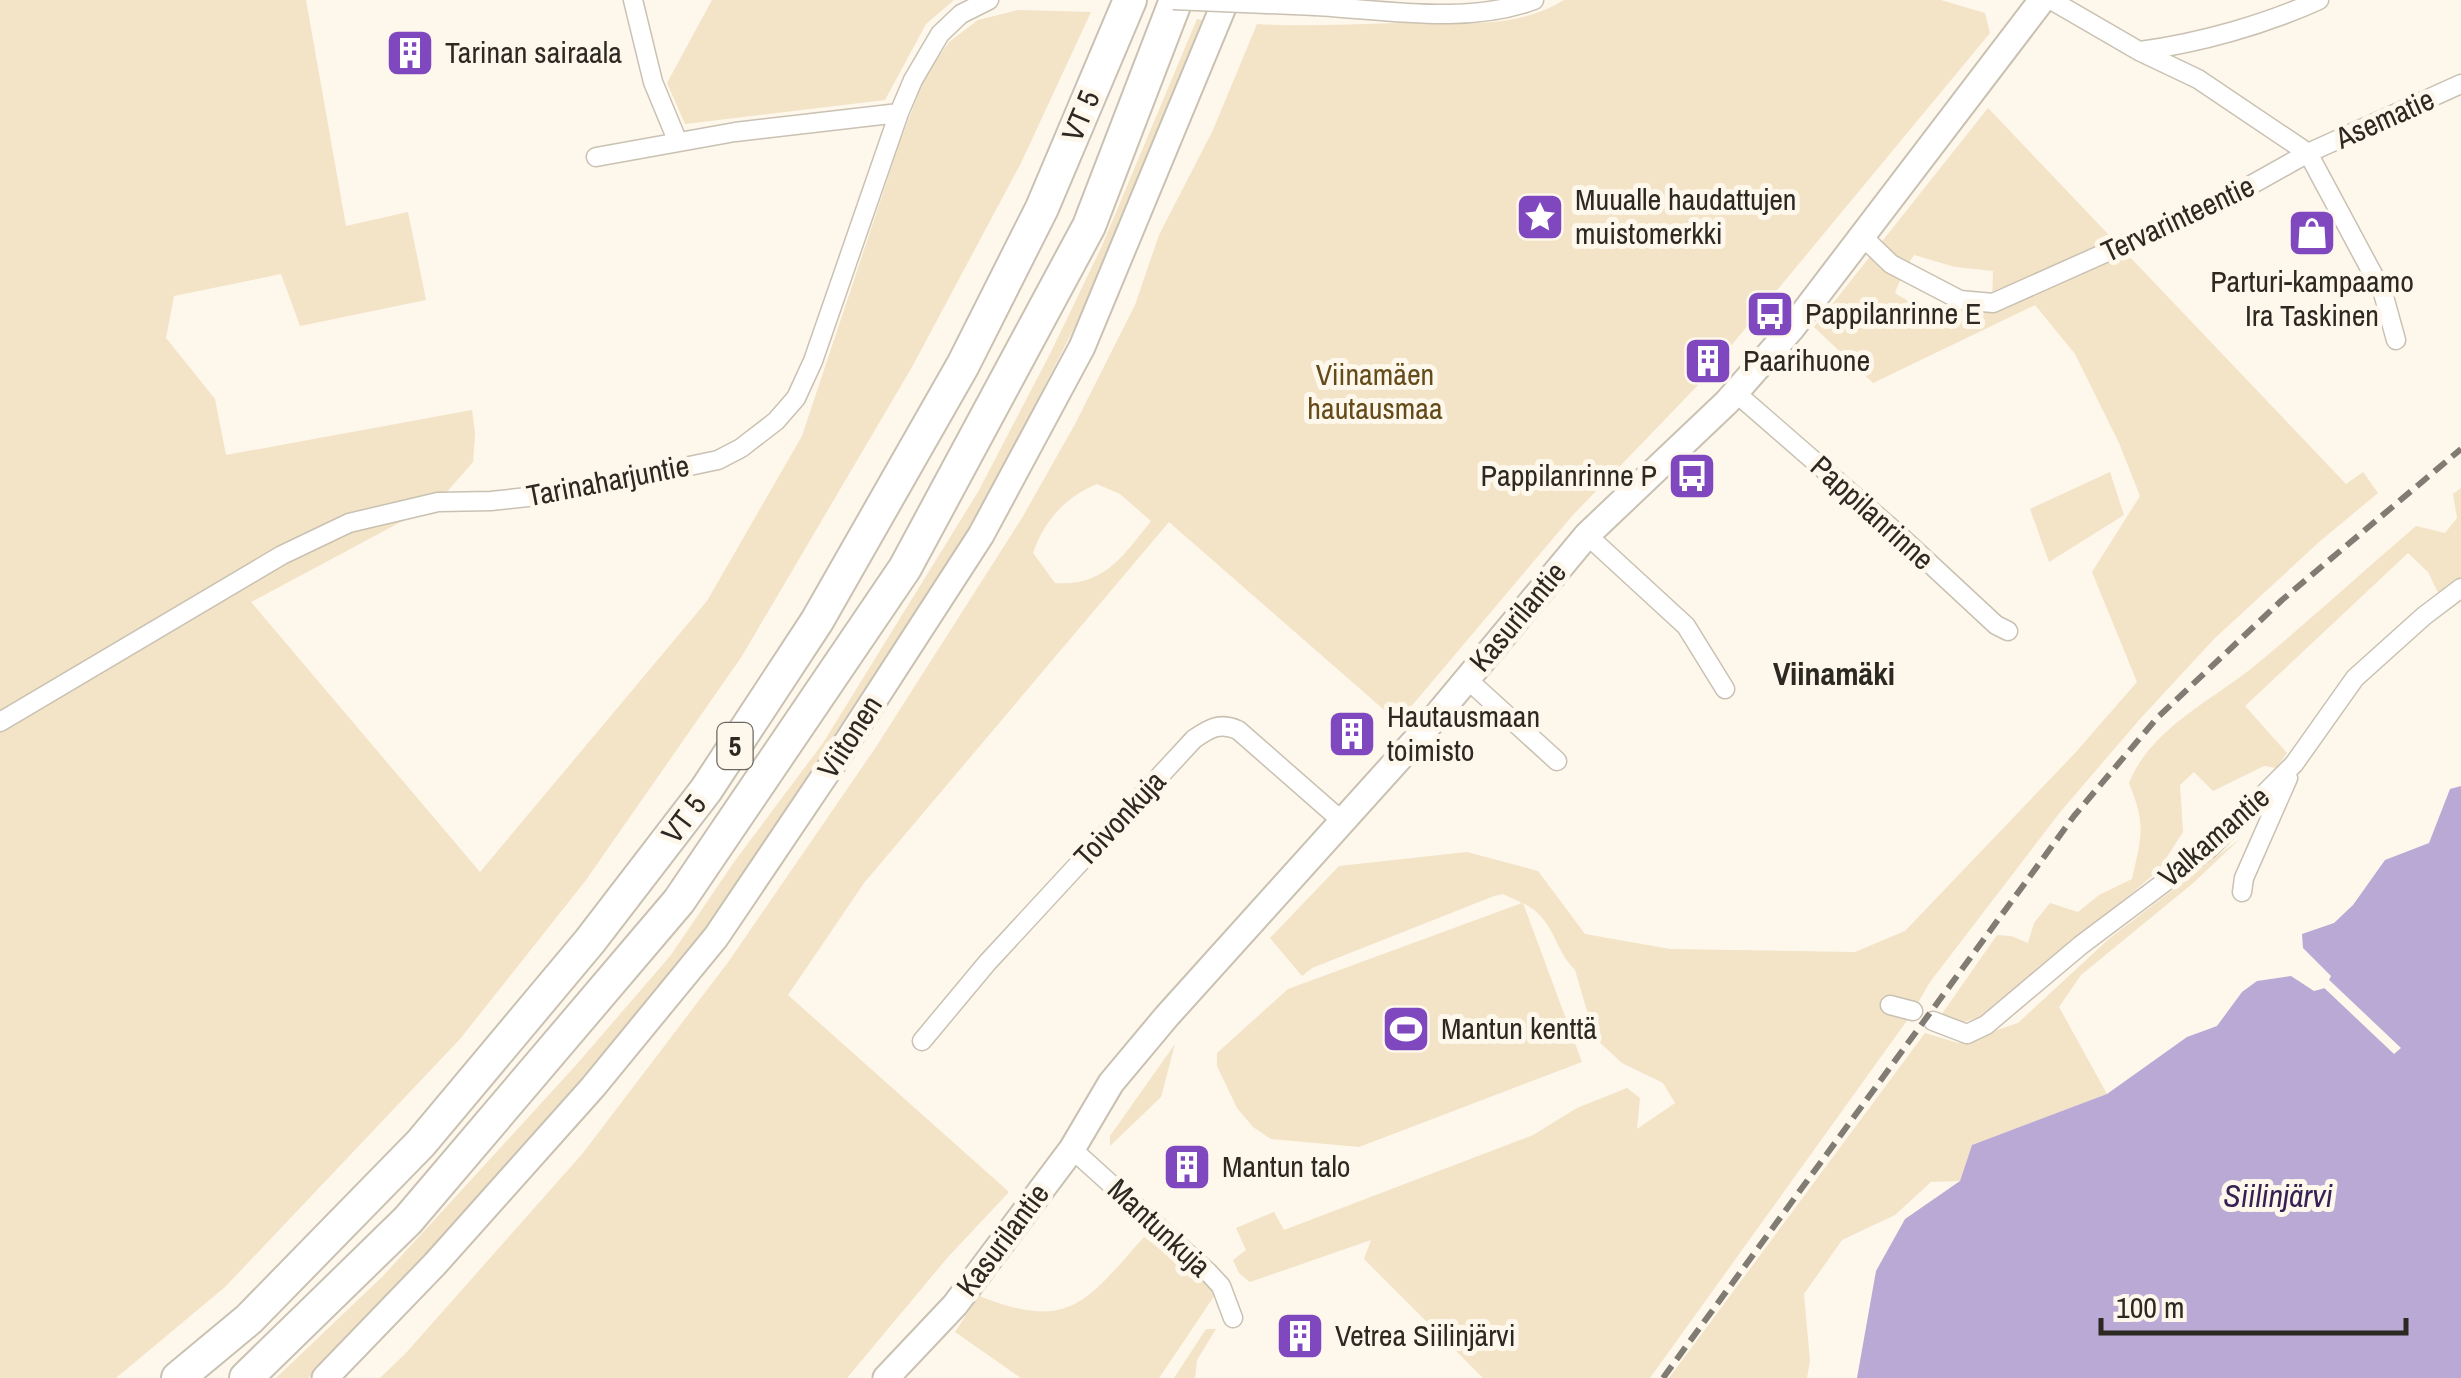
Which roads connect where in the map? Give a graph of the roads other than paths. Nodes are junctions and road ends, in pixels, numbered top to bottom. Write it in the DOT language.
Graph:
graph roads {
  1 [pos="633,0"];
  2 [pos="989,0"];
  3 [pos="1130,0"];
  4 [pos="1175,0"];
  5 [pos="1226,0"];
  6 [pos="1534,0"];
  7 [pos="2042,0"];
  8 [pos="2051,0"];
  9 [pos="2318,0"];
  10 [pos="2140,51"];
  11 [pos="2461,84"];
  12 [pos="898,112"];
  13 [pos="677,140"];
  14 [pos="2308,153"];
  15 [pos="596,157"];
  16 [pos="1862,236"];
  17 [pos="2396,340"];
  18 [pos="1736,392"];
  19 [pos="1587,536"];
  20 [pos="2461,588"];
  21 [pos="2008,631"];
  22 [pos="1466,679"];
  23 [pos="1725,689"];
  24 [pos="0,722"];
  25 [pos="1557,761"];
  26 [pos="2294,764"];
  27 [pos="1343,822"];
  28 [pos="2242,892"];
  29 [pos="1890,1005"];
  30 [pos="1913,1011"];
  31 [pos="1933,1021"];
  32 [pos="922,1041"];
  33 [pos="1072,1149"];
  34 [pos="1233,1318"];
  35 [pos="178,1378"];
  36 [pos="246,1378"];
  37 [pos="325,1378"];
  38 [pos="886,1378"];
  1 -- 13 [label="street"];
  2 -- 12 [label="street, Tarinaharjuntie"];
  3 -- 35 [label="highway, VT 5 / 5"];
  4 -- 6 [label="street, bridge"];
  4 -- 36 [label="highway, VT 5 / 5"];
  5 -- 37 [label="street, Viitonen"];
  7 -- 16 [label="street, Kasurilantie"];
  8 -- 10 [label="street"];
  9 -- 10 [label="street"];
  10 -- 14 [label="street"];
  11 -- 14 [label="street, Asematie"];
  12 -- 13 [label="street"];
  12 -- 24 [label="street, Tarinaharjuntie"];
  13 -- 15 [label="street"];
  14 -- 16 [label="street, Tervarinteentie"];
  14 -- 17 [label="street"];
  16 -- 18 [label="street, Kasurilantie"];
  18 -- 19 [label="street, Kasurilantie"];
  18 -- 21 [label="street, Pappilanrinne"];
  19 -- 22 [label="street, Kasurilantie"];
  19 -- 23 [label="street"];
  20 -- 26 [label="street, Valkamantie"];
  22 -- 25 [label="street"];
  22 -- 27 [label="street, Kasurilantie"];
  26 -- 28 [label="street"];
  26 -- 31 [label="street, Valkamantie"];
  27 -- 32 [label="street, Toivonkuja"];
  27 -- 33 [label="street, Kasurilantie"];
  29 -- 30 [label="street"];
  33 -- 34 [label="street, Mantunkuja"];
  33 -- 38 [label="street, Kasurilantie"];
}
